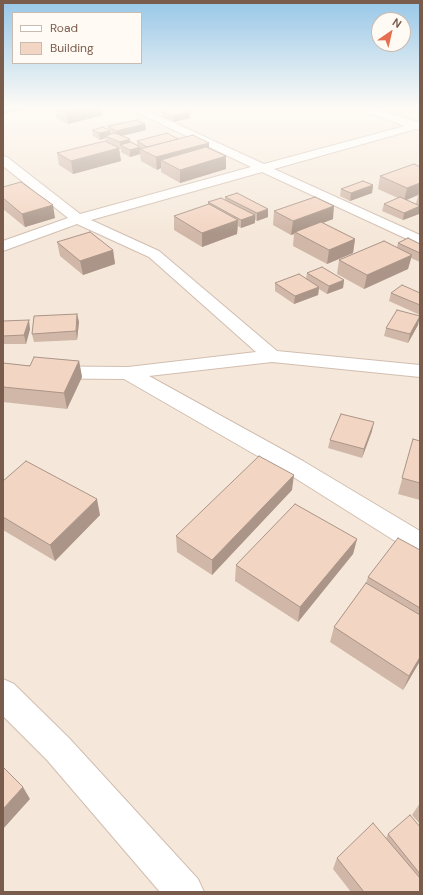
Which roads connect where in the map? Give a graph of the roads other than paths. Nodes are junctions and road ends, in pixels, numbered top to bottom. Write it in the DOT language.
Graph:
graph roads {
  1 [pos="223,150"];
  2 [pos="330,150"];
  3 [pos="3,160"];
  4 [pos="262,168"];
  5 [pos="78,219"];
  6 [pos="420,241"];
  7 [pos="3,246"];
  8 [pos="272,356"];
  9 [pos="420,371"];
  10 [pos="3,372"];
  11 [pos="128,372"];
  12 [pos="420,544"];
  13 [pos="3,694"];
  14 [pos="185,892"];
  1 -- 4 [label="street"];
  2 -- 4 [label="street"];
  3 -- 5 [label="street"];
  4 -- 5 [label="street"];
  4 -- 6 [label="street"];
  5 -- 7 [label="street"];
  5 -- 8 [label="street"];
  8 -- 9 [label="street"];
  8 -- 11 [label="street"];
  10 -- 11 [label="street"];
  11 -- 12 [label="street"];
  13 -- 14 [label="street"];
}
